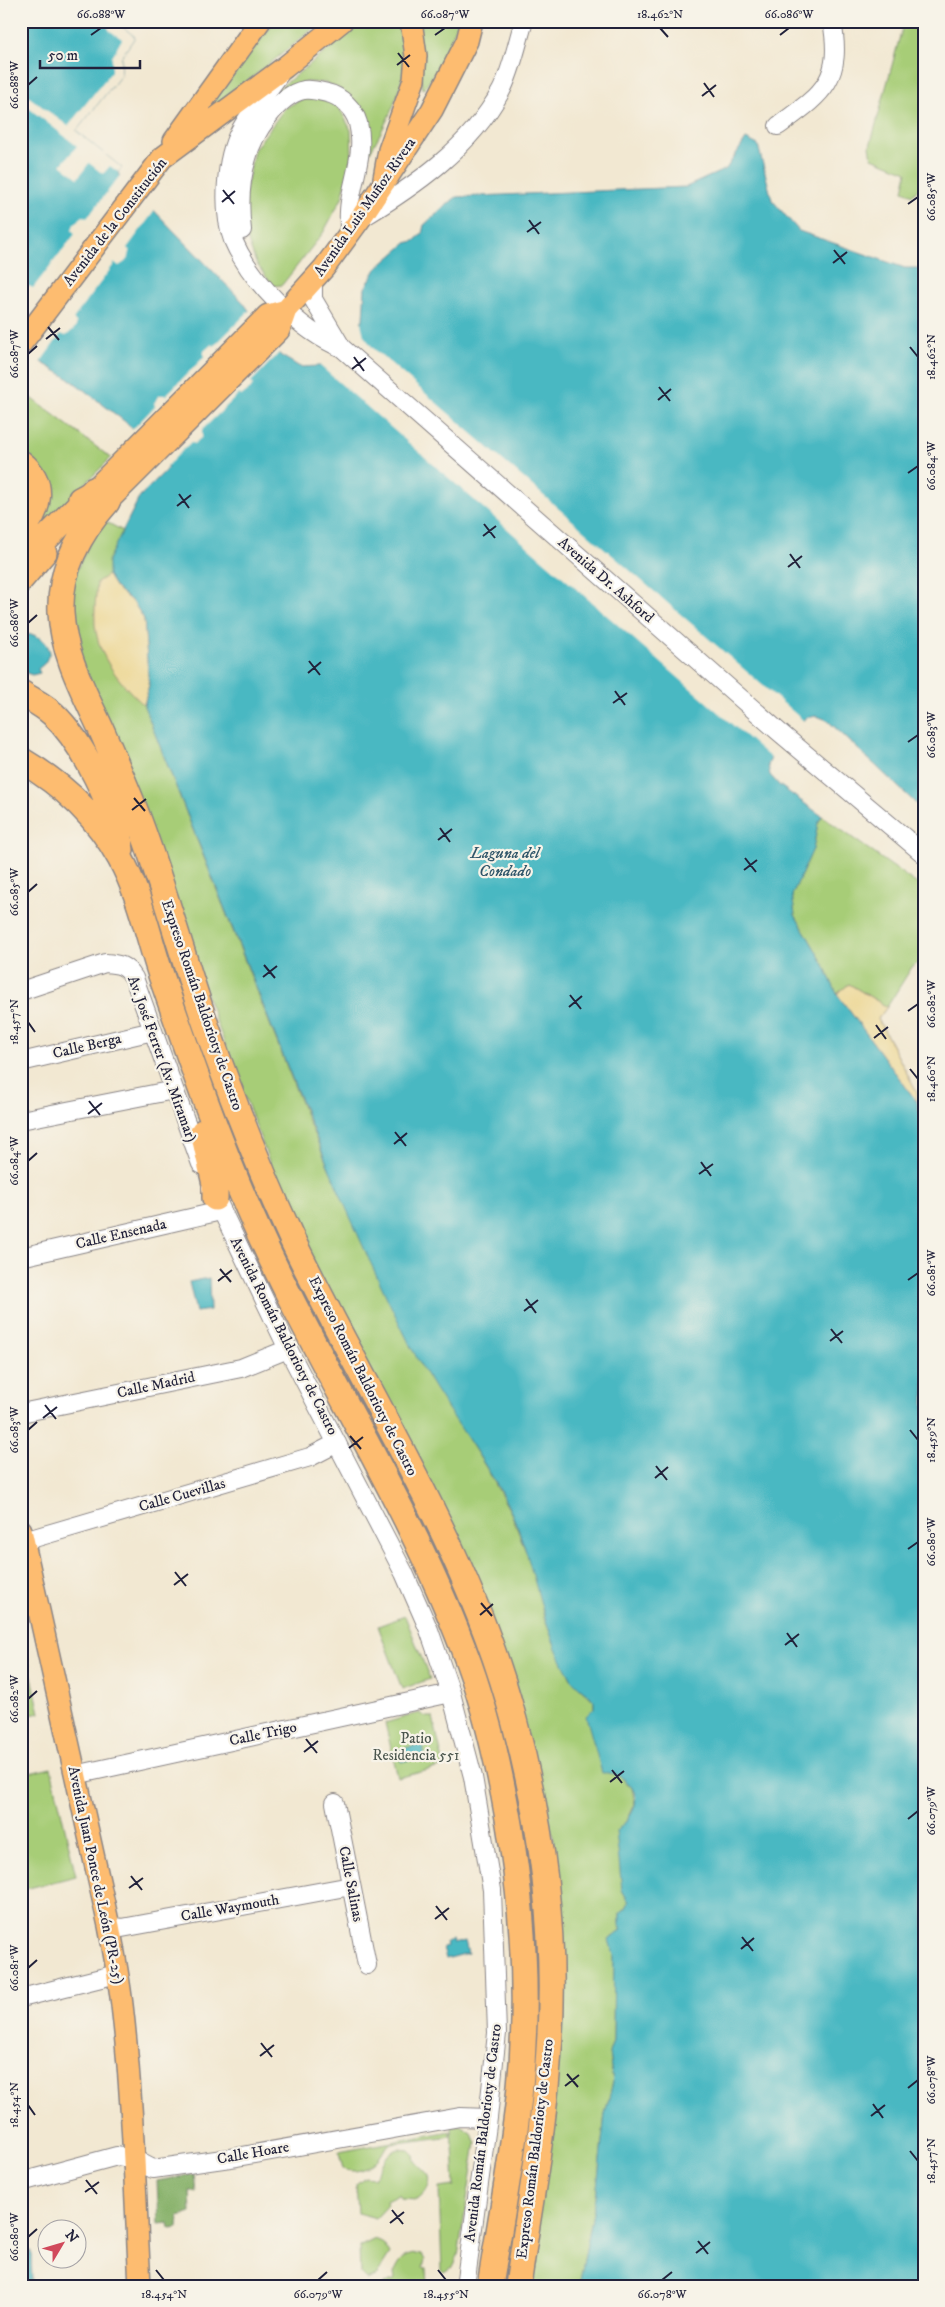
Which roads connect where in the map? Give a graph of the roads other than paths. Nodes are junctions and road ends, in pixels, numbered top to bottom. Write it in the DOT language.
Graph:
graph roads {
  1 [pos="342,21"];
  2 [pos="411,21"];
  3 [pos="472,21"];
  4 [pos="524,21"];
  5 [pos="832,21"];
  6 [pos="260,23"];
  7 [pos="285,67"];
  8 [pos="778,126"];
  9 [pos="162,158"];
  10 [pos="382,187"];
  11 [pos="354,226"];
  12 [pos="244,259"];
  13 [pos="313,280"];
  14 [pos="278,318"];
  15 [pos="21,344"];
  16 [pos="342,348"];
  17 [pos="21,463"];
  18 [pos="101,496"];
  19 [pos="21,531"];
  20 [pos="21,550"];
  21 [pos="21,564"];
  22 [pos="21,582"];
  23 [pos="21,693"];
  24 [pos="21,760"];
  25 [pos="924,854"];
  26 [pos="123,862"];
  27 [pos="21,991"];
  28 [pos="153,1031"];
  29 [pos="21,1062"];
  30 [pos="193,1068"];
  31 [pos="174,1090"];
  32 [pos="21,1120"];
  33 [pos="218,1205"];
  34 [pos="21,1257"];
  35 [pos="288,1349"];
  36 [pos="21,1413"];
  37 [pos="337,1443"];
  38 [pos="22,1535"];
  39 [pos="451,1693"];
  40 [pos="75,1775"];
  41 [pos="335,1803"];
  42 [pos="351,1886"];
  43 [pos="110,1926"];
  44 [pos="367,1965"];
  45 [pos="117,1974"];
  46 [pos="21,1998"];
  47 [pos="488,2118"];
  48 [pos="134,2159"];
  49 [pos="21,2182"];
  50 [pos="140,2286"];
  51 [pos="465,2286"];
  52 [pos="490,2286"];
  53 [pos="518,2286"];
  1 -- 7 [label="main road, Avenida de la Constitución"];
  2 -- 10 [label="main road"];
  3 -- 10 [label="main road, Avenida Luis Muñoz Rivera"];
  4 -- 11 [label="street"];
  5 -- 8 [label="street"];
  6 -- 9 [label="main road"];
  7 -- 9 [label="main road, Avenida de la Constitución"];
  7 -- 12 [label="street, Avenida Dr. Ashford"];
  9 -- 15 [label="main road, Avenida de la Constitución"];
  10 -- 11 [label="main road, Avenida Luis Muñoz Rivera"];
  11 -- 12 [label="street"];
  11 -- 13 [label="main road, Avenida Luis Muñoz Rivera"];
  12 -- 14 [label="street, Avenida Dr. Ashford"];
  13 -- 14 [label="main road, Avenida Luis Muñoz Rivera"];
  13 -- 16 [label="street"];
  14 -- 16 [label="street, Avenida Dr. Ashford"];
  14 -- 18 [label="main road, Avenida Luis Muñoz Rivera"];
  16 -- 25 [label="street, Avenida Dr. Ashford"];
  17 -- 19 [label="highway"];
  18 -- 20 [label="main road"];
  18 -- 21 [label="highway"];
  18 -- 22 [label="main road"];
  18 -- 53 [label="highway, Expreso Román Baldorioty de Castro"];
  23 -- 26 [label="highway"];
  24 -- 26 [label="highway, Expreso Román Baldorioty de Castro"];
  26 -- 30 [label="highway, Expreso Román Baldorioty de Castro"];
  27 -- 28 [label="street, Av. José Ferrer (Av. Miramar)"];
  28 -- 29 [label="street, Calle Berga"];
  28 -- 31 [label="street, Av. José Ferrer (Av. Miramar)"];
  30 -- 33 [label="highway"];
  30 -- 52 [label="highway, Expreso Román Baldorioty de Castro"];
  31 -- 32 [label="street"];
  31 -- 33 [label="street, Av. José Ferrer (Av. Miramar)"];
  33 -- 34 [label="street, Calle Ensenada"];
  33 -- 35 [label="street, Avenida Román Baldorioty de Castro"];
  35 -- 36 [label="street, Calle Madrid"];
  35 -- 37 [label="street, Avenida Román Baldorioty de Castro"];
  37 -- 38 [label="street, Calle Cuevillas"];
  37 -- 39 [label="street, Avenida Román Baldorioty de Castro"];
  38 -- 40 [label="main road, Avenida Juan Ponce de León (PR-25)"];
  39 -- 40 [label="street, Calle Trigo"];
  39 -- 47 [label="street, Avenida Román Baldorioty de Castro"];
  40 -- 43 [label="main road, Avenida Juan Ponce de León (PR-25)"];
  41 -- 42 [label="street, Calle Salinas"];
  42 -- 43 [label="street, Calle Waymouth"];
  42 -- 44 [label="street, Calle Salinas"];
  43 -- 45 [label="main road, Avenida Juan Ponce de León (PR-25)"];
  45 -- 46 [label="street"];
  45 -- 48 [label="main road, Avenida Juan Ponce de León (PR-25)"];
  47 -- 48 [label="street, Calle Hoare"];
  47 -- 51 [label="street, Avenida Román Baldorioty de Castro"];
  48 -- 49 [label="street, Calle Hoare"];
  48 -- 50 [label="main road, Avenida Juan Ponce de León (PR-25)"];
}
